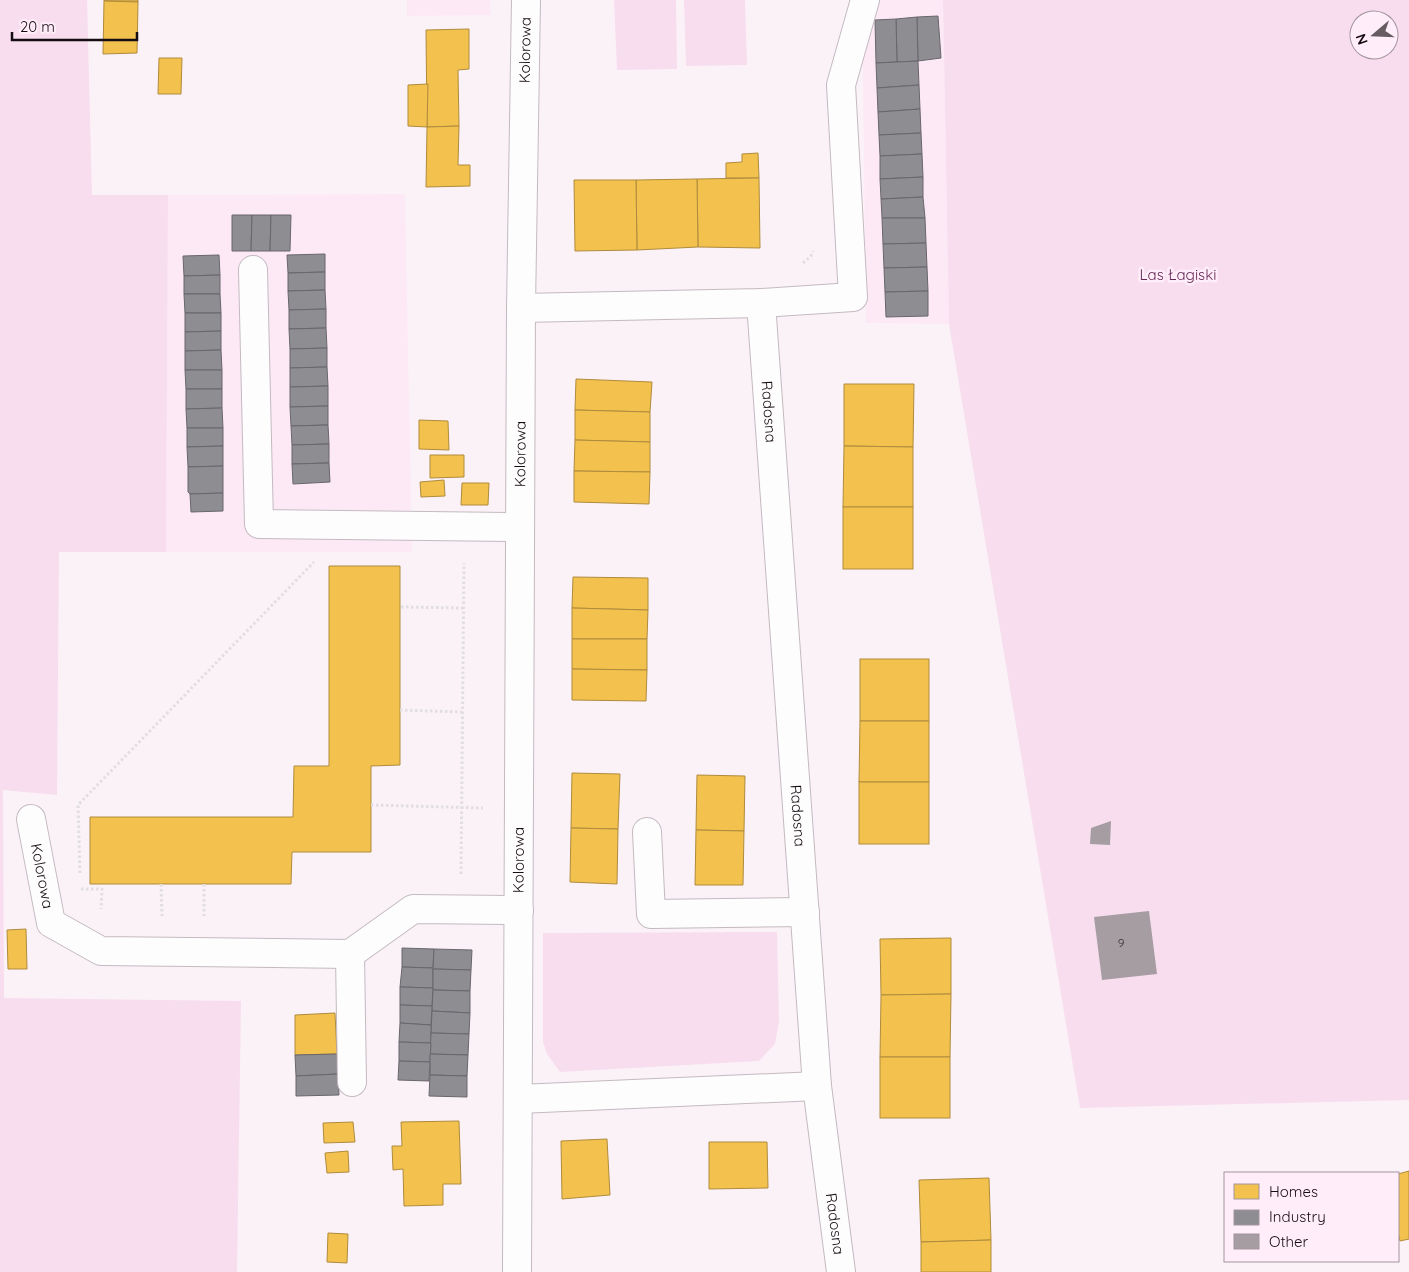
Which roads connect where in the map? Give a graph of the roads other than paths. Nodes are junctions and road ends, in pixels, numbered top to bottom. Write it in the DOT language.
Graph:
graph roads {
  1 [pos="526,0"];
  2 [pos="865,0"];
  3 [pos="253,270"];
  4 [pos="761,303"];
  5 [pos="521,308"];
  6 [pos="520,527"];
  7 [pos="31,819"];
  8 [pos="647,832"];
  9 [pos="520,910"];
  10 [pos="805,912"];
  11 [pos="350,954"];
  12 [pos="352,1082"];
  13 [pos="817,1086"];
  14 [pos="519,1100"];
  15 [pos="517,1272"];
  16 [pos="841,1272"];
  1 -- 5 [label="street, Kolorowa"];
  2 -- 4 [label="street"];
  3 -- 6 [label="street"];
  4 -- 5 [label="street"];
  4 -- 10 [label="street, Radosna"];
  5 -- 6 [label="street, Kolorowa"];
  6 -- 9 [label="street, Kolorowa"];
  7 -- 11 [label="street, Kolorowa"];
  8 -- 10 [label="street"];
  9 -- 11 [label="street, Kolorowa"];
  9 -- 14 [label="street, Kolorowa"];
  10 -- 13 [label="street, Radosna"];
  11 -- 12 [label="street"];
  13 -- 14 [label="street"];
  13 -- 16 [label="street, Radosna"];
  14 -- 15 [label="street, Kolorowa"];
}
